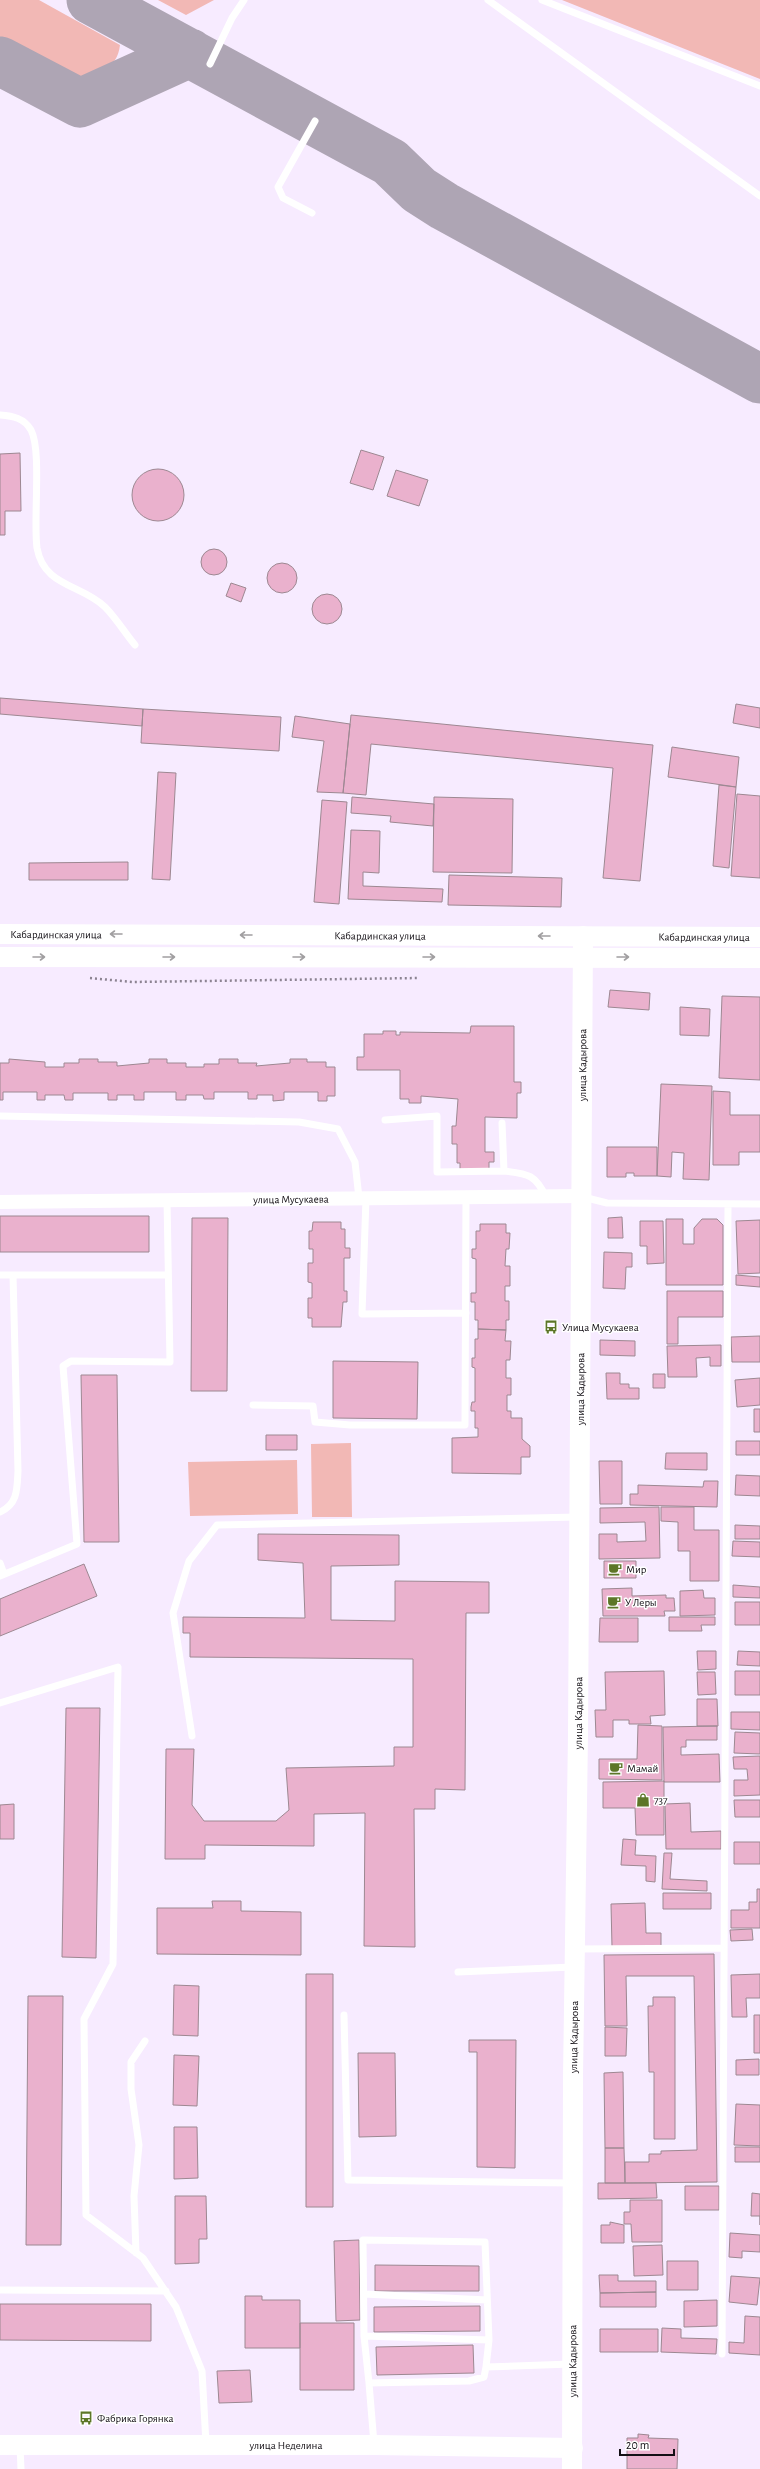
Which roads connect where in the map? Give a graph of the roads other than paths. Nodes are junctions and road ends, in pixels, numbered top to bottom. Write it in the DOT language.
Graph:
graph roads {
  1 [pos="244,0"];
  2 [pos="488,0"];
  3 [pos="542,0"];
  4 [pos="210,64"];
  5 [pos="760,86"];
  6 [pos="315,121"];
  7 [pos="760,196"];
  8 [pos="312,213"];
  9 [pos="0,415"];
  10 [pos="135,645"];
  11 [pos="0,934"];
  12 [pos="583,936"];
  13 [pos="760,937"];
  14 [pos="0,956"];
  15 [pos="584,957"];
  16 [pos="760,958"];
  17 [pos="0,1116"];
  18 [pos="385,1120"];
  19 [pos="502,1122"];
  20 [pos="504,1171"];
  21 [pos="581,1196"];
  22 [pos="466,1197"];
  23 [pos="546,1197"];
  24 [pos="363,1198"];
  25 [pos="167,1200"];
  26 [pos="0,1202"];
  27 [pos="728,1204"];
  28 [pos="760,1204"];
  29 [pos="0,1275"];
  30 [pos="13,1275"];
  31 [pos="168,1275"];
  32 [pos="466,1313"];
  33 [pos="253,1405"];
  34 [pos="0,1512"];
  35 [pos="579,1517"];
  36 [pos="0,1563"];
  37 [pos="2,1575"];
  38 [pos="0,1702"];
  39 [pos="192,1736"];
  40 [pos="722,1948"];
  41 [pos="575,1958"];
  42 [pos="458,1972"];
  43 [pos="344,2016"];
  44 [pos="145,2041"];
  45 [pos="573,2184"];
  46 [pos="136,2253"];
  47 [pos="0,2290"];
  48 [pos="166,2291"];
  49 [pos="364,2294"];
  50 [pos="488,2300"];
  51 [pos="364,2336"];
  52 [pos="489,2340"];
  53 [pos="722,2354"];
  54 [pos="573,2364"];
  55 [pos="486,2367"];
  56 [pos="370,2383"];
  57 [pos="0,2445"];
  58 [pos="20,2445"];
  59 [pos="374,2445"];
  60 [pos="206,2446"];
  61 [pos="573,2448"];
  62 [pos="21,2469"];
  63 [pos="572,2469"];
  1 -- 4 [label="lane"];
  2 -- 7 [label="lane"];
  3 -- 5 [label="lane"];
  6 -- 8 [label="lane"];
  9 -- 10 [label="lane"];
  12 -- 11 [label="street, Кабардинская улица, one-way"];
  12 -- 13 [label="street, Кабардинская улица"];
  12 -- 15 [label="street, улица Кадырова"];
  14 -- 15 [label="street, Кабардинская улица, one-way"];
  15 -- 16 [label="street, Кабардинская улица, one-way"];
  15 -- 21 [label="street, улица Кадырова"];
  17 -- 24 [label="lane"];
  18 -- 20 [label="lane"];
  19 -- 20 [label="lane"];
  20 -- 23 [label="lane"];
  21 -- 23 [label="street, улица Мусукаева"];
  21 -- 27 [label="lane"];
  21 -- 35 [label="street, улица Кадырова"];
  22 -- 23 [label="street, улица Мусукаева"];
  22 -- 24 [label="street, улица Мусукаева"];
  22 -- 32 [label="lane"];
  24 -- 25 [label="street, улица Мусукаева"];
  24 -- 32 [label="lane"];
  25 -- 26 [label="street, улица Мусукаева"];
  25 -- 31 [label="lane"];
  27 -- 28 [label="lane"];
  27 -- 40 [label="lane"];
  29 -- 30 [label="lane"];
  30 -- 31 [label="lane"];
  30 -- 34 [label="lane"];
  31 -- 37 [label="lane"];
  32 -- 33 [label="lane"];
  35 -- 39 [label="lane"];
  35 -- 41 [label="street, улица Кадырова"];
  36 -- 37 [label="lane"];
  38 -- 46 [label="lane"];
  40 -- 41 [label="lane"];
  40 -- 53 [label="lane"];
  41 -- 42 [label="lane"];
  41 -- 45 [label="street, улица Кадырова"];
  43 -- 45 [label="lane"];
  44 -- 46 [label="lane"];
  45 -- 54 [label="street, улица Кадырова"];
  46 -- 48 [label="lane"];
  47 -- 48 [label="lane"];
  48 -- 60 [label="lane"];
  49 -- 50 [label="lane"];
  49 -- 50 [label="lane"];
  49 -- 51 [label="lane"];
  50 -- 52 [label="lane"];
  51 -- 52 [label="lane"];
  51 -- 56 [label="lane"];
  52 -- 55 [label="lane"];
  54 -- 55 [label="lane"];
  54 -- 61 [label="street, улица Кадырова"];
  55 -- 56 [label="lane"];
  56 -- 59 [label="lane"];
  57 -- 58 [label="street, улица Неделина"];
  58 -- 60 [label="street, улица Неделина"];
  58 -- 62 [label="lane"];
  59 -- 60 [label="street, улица Неделина"];
  59 -- 61 [label="street, улица Неделина"];
  61 -- 63 [label="street, улица Кадырова"];
}
